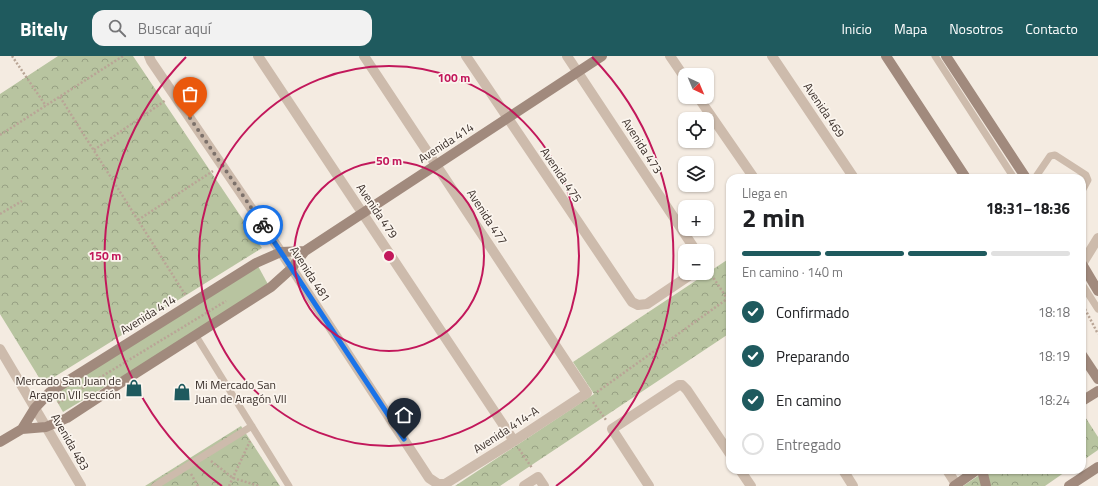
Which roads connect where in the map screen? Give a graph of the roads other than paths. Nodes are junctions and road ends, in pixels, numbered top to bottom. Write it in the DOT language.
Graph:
graph roads {
  1 [pos="149,56"];
  2 [pos="258,56"];
  3 [pos="364,56"];
  4 [pos="466,56"];
  5 [pos="567,56"];
  6 [pos="602,56"];
  7 [pos="670,56"];
  8 [pos="772,56"];
  9 [pos="886,56"];
  10 [pos="935,56"];
  11 [pos="946,56"];
  12 [pos="678,68"];
  13 [pos="578,72"];
  14 [pos="703,104"];
  15 [pos="507,118"];
  16 [pos="437,165"];
  17 [pos="751,174"];
  18 [pos="851,174"];
  19 [pos="963,174"];
  20 [pos="1011,174"];
  21 [pos="1023,174"];
  22 [pos="1039,174"];
  23 [pos="1083,174"];
  24 [pos="363,214"];
  25 [pos="1098,238"];
  26 [pos="691,244"];
  27 [pos="305,251"];
  28 [pos="281,252"];
  29 [pos="1086,258"];
  30 [pos="292,269"];
  31 [pos="1086,271"];
  32 [pos="683,280"];
  33 [pos="1086,290"];
  34 [pos="1098,291"];
  35 [pos="1098,309"];
  36 [pos="196,336"];
  37 [pos="0,349"];
  38 [pos="1086,361"];
  39 [pos="1098,379"];
  40 [pos="1098,391"];
  41 [pos="588,395"];
  42 [pos="1086,398"];
  43 [pos="35,408"];
  44 [pos="46,427"];
  45 [pos="22,429"];
  46 [pos="253,429"];
  47 [pos="514,441"];
  48 [pos="0,442"];
  49 [pos="726,448"];
  50 [pos="1098,467"];
  51 [pos="743,474"];
  52 [pos="846,474"];
  53 [pos="949,474"];
  54 [pos="971,474"];
  55 [pos="983,474"];
  56 [pos="438,484"];
  57 [pos="955,485"];
  58 [pos="81,486"];
  59 [pos="155,486"];
  60 [pos="289,486"];
  61 [pos="524,486"];
  62 [pos="544,486"];
  63 [pos="649,486"];
  64 [pos="751,486"];
  65 [pos="854,486"];
  66 [pos="986,486"];
  67 [pos="1069,486"];
  1 -- 28 [label="street, Avenida 481"];
  2 -- 24 [label="street, Avenida 479"];
  3 -- 16 [label="street, Avenida 477"];
  4 -- 15 [label="street, Avenida 475"];
  5 -- 13 [label="street, Avenida 473"];
  6 -- 13 [label="street, Avenida 414"];
  7 -- 12 [label="street"];
  8 -- 18 [label="street, Avenida 469"];
  9 -- 19 [label="street"];
  10 -- 20 [label="lane"];
  11 -- 21 [label="street"];
  13 -- 15 [label="street, Avenida 414"];
  13 -- 26 [label="street, Avenida 473"];
  14 -- 17 [label="street"];
  15 -- 16 [label="street, Avenida 414"];
  15 -- 32 [label="street, Avenida 475"];
  16 -- 24 [label="street, Avenida 414"];
  16 -- 41 [label="street, Avenida 477"];
  22 -- 23 [label="lane"];
  24 -- 27 [label="street, Avenida 414"];
  24 -- 47 [label="street, Avenida 479"];
  25 -- 29 [label="street"];
  27 -- 28 [label="street, Avenida 414"];
  27 -- 30 [label="street, Avenida 414"];
  28 -- 30 [label="street, Avenida 481"];
  28 -- 43 [label="street, Avenida 414"];
  30 -- 36 [label="street, Avenida 414"];
  30 -- 56 [label="street, Avenida 481"];
  31 -- 34 [label="street"];
  33 -- 35 [label="lane"];
  36 -- 44 [label="street, Avenida 414"];
  36 -- 46 [label="lane"];
  37 -- 43 [label="street, Avenida 483"];
  38 -- 39 [label="street"];
  40 -- 42 [label="street"];
  41 -- 47 [label="street, Avenida 414-A"];
  43 -- 44 [label="street, Avenida 483"];
  43 -- 45 [label="street, Avenida 414"];
  44 -- 45 [label="street, Avenida 414"];
  44 -- 58 [label="street, Avenida 483"];
  45 -- 48 [label="street, Avenida 414"];
  46 -- 59 [label="lane"];
  46 -- 60 [label="lane"];
  47 -- 56 [label="street, Avenida 414-A"];
  49 -- 63 [label="street"];
  50 -- 67 [label="street"];
  51 -- 64 [label="street"];
  52 -- 65 [label="street"];
  53 -- 57 [label="street"];
  54 -- 57 [label="street"];
  55 -- 66 [label="street"];
  61 -- 62 [label="street"];
}
